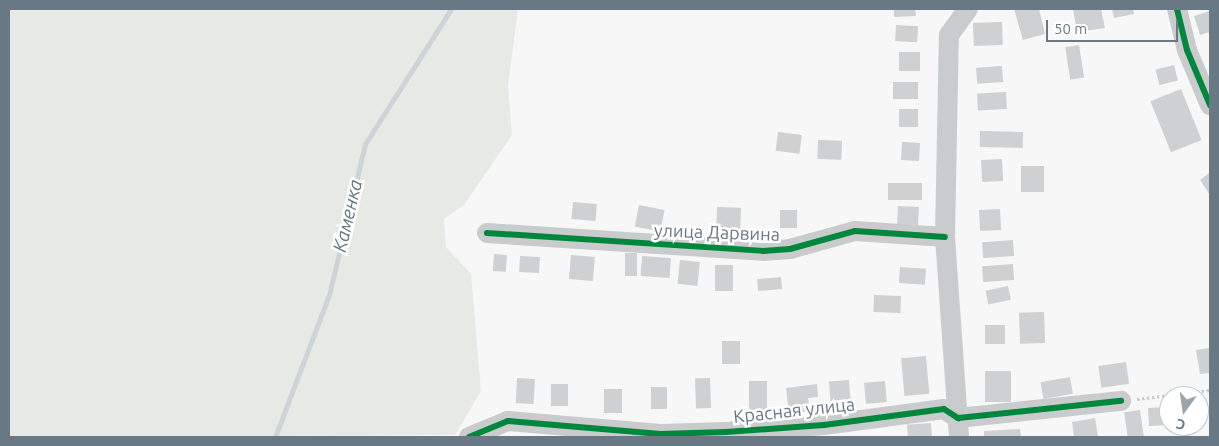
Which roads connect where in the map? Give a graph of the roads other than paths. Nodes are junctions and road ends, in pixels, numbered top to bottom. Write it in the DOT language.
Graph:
graph roads {
  1 [pos="968,9"];
  2 [pos="1177,9"];
  3 [pos="1210,104"];
  4 [pos="487,233"];
  5 [pos="945,237"];
  6 [pos="1121,401"];
  7 [pos="959,428"];
  8 [pos="470,437"];
  1 -- 5 [label="street"];
  2 -- 3 [label="street"];
  4 -- 5 [label="street, улица Дарвина"];
  5 -- 7 [label="street"];
  6 -- 7 [label="street, Красная улица"];
  7 -- 8 [label="street, Красная улица"];
}
